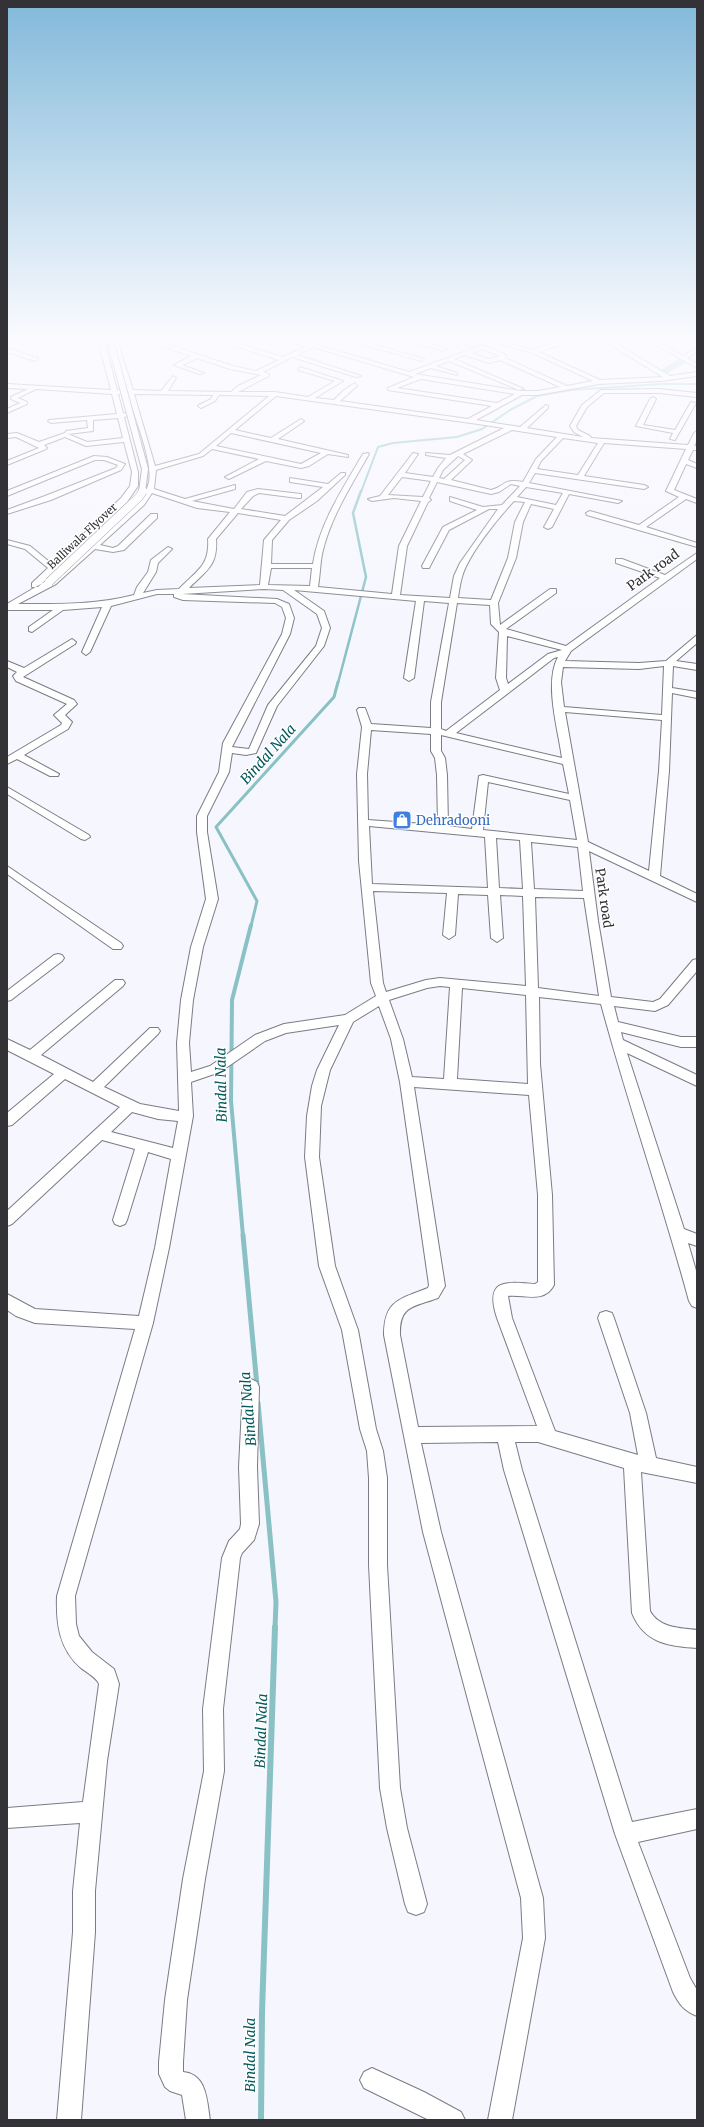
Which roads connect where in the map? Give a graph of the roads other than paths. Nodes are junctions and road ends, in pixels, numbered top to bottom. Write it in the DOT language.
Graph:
graph roads {
  1 [pos="26,439"];
  2 [pos="53,439"];
  3 [pos="75,439"];
  4 [pos="132,439"];
  5 [pos="138,439"];
  6 [pos="143,439"];
  7 [pos="220,439"];
  8 [pos="269,439"];
  9 [pos="488,439"];
  10 [pos="558,439"];
  11 [pos="586,439"];
  12 [pos="673,439"];
  13 [pos="127,440"];
  14 [pos="272,440"];
  15 [pos="591,440"];
  16 [pos="602,441"];
  17 [pos="39,444"];
  18 [pos="670,446"];
  19 [pos="211,447"];
  20 [pos="693,448"];
  21 [pos="327,452"];
  22 [pos="366,454"];
  23 [pos="415,454"];
  24 [pos="428,454"];
  25 [pos="459,454"];
  26 [pos="346,456"];
  27 [pos="451,458"];
  28 [pos="264,459"];
  29 [pos="683,461"];
  30 [pos="7,463"];
  31 [pos="697,466"];
  32 [pos="152,469"];
  33 [pos="532,470"];
  34 [pos="343,474"];
  35 [pos="399,474"];
  36 [pos="228,477"];
  37 [pos="580,477"];
  38 [pos="293,480"];
  39 [pos="435,480"];
  40 [pos="446,481"];
  41 [pos="525,484"];
  42 [pos="329,486"];
  43 [pos="232,487"];
  44 [pos="644,487"];
  45 [pos="151,490"];
  46 [pos="567,492"];
  47 [pos="7,494"];
  48 [pos="298,496"];
  49 [pos="383,497"];
  50 [pos="684,497"];
  51 [pos="511,498"];
  52 [pos="372,499"];
  53 [pos="453,499"];
  54 [pos="427,500"];
  55 [pos="529,501"];
  56 [pos="618,501"];
  57 [pos="697,501"];
  58 [pos="182,502"];
  59 [pos="503,507"];
  60 [pos="558,508"];
  61 [pos="484,509"];
  62 [pos="7,512"];
  63 [pos="236,512"];
  64 [pos="590,513"];
  65 [pos="154,516"];
  66 [pos="286,518"];
  67 [pos="548,527"];
  68 [pos="639,529"];
  69 [pos="7,542"];
  70 [pos="697,545"];
  71 [pos="95,547"];
  72 [pos="168,549"];
  73 [pos="697,555"];
  74 [pos="619,561"];
  75 [pos="268,566"];
  76 [pos="317,566"];
  77 [pos="426,566"];
  78 [pos="52,568"];
  79 [pos="667,578"];
  80 [pos="42,584"];
  81 [pos="264,587"];
  82 [pos="284,587"];
  83 [pos="314,588"];
  84 [pos="180,591"];
  85 [pos="553,591"];
  86 [pos="138,595"];
  87 [pos="396,597"];
  88 [pos="420,598"];
  89 [pos="452,600"];
  90 [pos="7,601"];
  91 [pos="494,603"];
  92 [pos="108,604"];
  93 [pos="7,607"];
  94 [pos="60,608"];
  95 [pos="32,629"];
  96 [pos="501,630"];
  97 [pos="697,638"];
  98 [pos="72,642"];
  99 [pos="566,651"];
  100 [pos="86,652"];
  101 [pos="669,663"];
  102 [pos="7,664"];
  103 [pos="560,664"];
  104 [pos="697,666"];
  105 [pos="24,672"];
  106 [pos="409,678"];
  107 [pos="668,690"];
  108 [pos="505,691"];
  109 [pos="697,695"];
  110 [pos="559,709"];
  111 [pos="362,710"];
  112 [pos="666,718"];
  113 [pos="367,727"];
  114 [pos="435,731"];
  115 [pos="448,734"];
  116 [pos="226,748"];
  117 [pos="17,755"];
  118 [pos="7,761"];
  119 [pos="568,762"];
  120 [pos="54,774"];
  121 [pos="7,790"];
  122 [pos="574,798"];
  123 [pos="363,823"];
  124 [pos="443,829"];
  125 [pos="477,832"];
  126 [pos="490,834"];
  127 [pos="85,837"];
  128 [pos="526,838"];
  129 [pos="583,844"];
  130 [pos="7,869"];
  131 [pos="654,876"];
  132 [pos="367,887"];
  133 [pos="453,890"];
  134 [pos="494,892"];
  135 [pos="529,893"];
  136 [pos="588,895"];
  137 [pos="697,898"];
  138 [pos="449,935"];
  139 [pos="497,938"];
  140 [pos="117,946"];
  141 [pos="58,958"];
  142 [pos="697,964"];
  143 [pos="118,983"];
  144 [pos="456,984"];
  145 [pos="533,992"];
  146 [pos="7,997"];
  147 [pos="382,998"];
  148 [pos="606,1001"];
  149 [pos="348,1019"];
  150 [pos="614,1026"];
  151 [pos="154,1031"];
  152 [pos="697,1042"];
  153 [pos="7,1044"];
  154 [pos="620,1044"];
  155 [pos="31,1056"];
  156 [pos="64,1073"];
  157 [pos="184,1079"];
  158 [pos="697,1081"];
  159 [pos="408,1082"];
  160 [pos="450,1084"];
  161 [pos="94,1089"];
  162 [pos="536,1090"];
  163 [pos="130,1106"];
  164 [pos="186,1116"];
  165 [pos="7,1121"];
  166 [pos="100,1134"];
  167 [pos="143,1145"];
  168 [pos="178,1155"];
  169 [pos="7,1220"];
  170 [pos="120,1220"];
  171 [pos="678,1233"];
  172 [pos="697,1240"];
  173 [pos="7,1301"];
  174 [pos="697,1301"];
  175 [pos="606,1318"];
  176 [pos="145,1323"];
  177 [pos="251,1387"];
  178 [pos="505,1434"];
  179 [pos="412,1435"];
  180 [pos="548,1437"];
  181 [pos="641,1464"];
  182 [pos="697,1475"];
  183 [pos="697,1639"];
  184 [pos="91,1812"];
  185 [pos="7,1818"];
  186 [pos="697,1818"];
  187 [pos="625,1834"];
  188 [pos="416,1904"];
  189 [pos="697,2005"];
  190 [pos="372,2080"];
  191 [pos="69,2120"];
  192 [pos="198,2120"];
  193 [pos="453,2120"];
  194 [pos="500,2120"];
  1 -- 17 [label="street"];
  2 -- 17 [label="street"];
  3 -- 13 [label="street"];
  4 -- 80 [label="street, Balliwala Flyover"];
  5 -- 80 [label="street, Balliwala Flyover, bridge"];
  6 -- 32 [label="street"];
  7 -- 19 [label="street"];
  8 -- 14 [label="street"];
  9 -- 25 [label="street"];
  10 -- 33 [label="street"];
  11 -- 15 [label="street"];
  12 -- 18 [label="street"];
  13 -- 78 [label="street"];
  14 -- 21 [label="street"];
  15 -- 16 [label="street"];
  16 -- 18 [label="street"];
  16 -- 37 [label="street"];
  17 -- 30 [label="street"];
  18 -- 20 [label="street"];
  19 -- 28 [label="street"];
  19 -- 32 [label="street"];
  20 -- 29 [label="street"];
  21 -- 26 [label="street"];
  21 -- 28 [label="street"];
  22 -- 76 [label="street"];
  23 -- 35 [label="street"];
  24 -- 27 [label="street"];
  25 -- 27 [label="street"];
  25 -- 40 [label="street"];
  27 -- 39 [label="street"];
  28 -- 36 [label="street"];
  29 -- 31 [label="street"];
  29 -- 50 [label="street"];
  32 -- 45 [label="street"];
  33 -- 37 [label="street"];
  33 -- 41 [label="street"];
  34 -- 42 [label="street"];
  35 -- 39 [label="street"];
  35 -- 49 [label="street"];
  37 -- 44 [label="street"];
  38 -- 42 [label="street"];
  39 -- 40 [label="street"];
  39 -- 54 [label="street"];
  40 -- 41 [label="street"];
  41 -- 46 [label="street"];
  41 -- 51 [label="street"];
  42 -- 66 [label="street"];
  43 -- 58 [label="street"];
  45 -- 58 [label="street"];
  45 -- 71 [label="street"];
  46 -- 56 [label="street"];
  46 -- 60 [label="street"];
  47 -- 62 [label="street"];
  48 -- 63 [label="street"];
  49 -- 52 [label="street"];
  49 -- 54 [label="street"];
  50 -- 57 [label="street"];
  50 -- 68 [label="street"];
  51 -- 55 [label="street"];
  51 -- 59 [label="street"];
  53 -- 61 [label="street"];
  54 -- 87 [label="street"];
  55 -- 60 [label="street"];
  55 -- 91 [label="street"];
  58 -- 63 [label="street"];
  59 -- 61 [label="street"];
  59 -- 89 [label="street"];
  60 -- 67 [label="street"];
  61 -- 77 [label="street"];
  63 -- 66 [label="street"];
  63 -- 84 [label="street"];
  64 -- 68 [label="street"];
  65 -- 71 [label="street"];
  66 -- 75 [label="street"];
  68 -- 70 [label="street"];
  69 -- 78 [label="street"];
  71 -- 80 [label="street"];
  72 -- 86 [label="street"];
  73 -- 79 [label="street, Park road"];
  74 -- 79 [label="street"];
  75 -- 76 [label="street"];
  75 -- 81 [label="street"];
  76 -- 83 [label="street"];
  78 -- 80 [label="street"];
  79 -- 99 [label="street, Park road"];
  80 -- 90 [label="street"];
  80 -- 93 [label="street"];
  81 -- 82 [label="street"];
  81 -- 84 [label="street"];
  82 -- 83 [label="street"];
  82 -- 116 [label="street"];
  83 -- 87 [label="street"];
  84 -- 86 [label="street"];
  84 -- 116 [label="street"];
  85 -- 96 [label="street"];
  86 -- 92 [label="street"];
  87 -- 88 [label="street"];
  88 -- 89 [label="street"];
  88 -- 106 [label="street"];
  89 -- 91 [label="street"];
  89 -- 114 [label="street"];
  91 -- 96 [label="street"];
  92 -- 94 [label="street"];
  92 -- 100 [label="street"];
  93 -- 94 [label="street"];
  94 -- 95 [label="street"];
  96 -- 99 [label="street"];
  96 -- 108 [label="street"];
  97 -- 101 [label="street"];
  98 -- 105 [label="street"];
  99 -- 103 [label="street, Park road"];
  99 -- 108 [label="street"];
  101 -- 103 [label="street"];
  101 -- 104 [label="street"];
  101 -- 107 [label="street"];
  102 -- 105 [label="street"];
  103 -- 110 [label="street, Park road"];
  105 -- 117 [label="street"];
  107 -- 109 [label="street"];
  107 -- 112 [label="street"];
  108 -- 115 [label="street"];
  110 -- 112 [label="street"];
  110 -- 119 [label="street, Park road"];
  111 -- 113 [label="street"];
  112 -- 131 [label="street"];
  113 -- 114 [label="street"];
  113 -- 123 [label="street"];
  114 -- 115 [label="street"];
  114 -- 124 [label="street"];
  115 -- 119 [label="street"];
  116 -- 157 [label="street"];
  117 -- 118 [label="street"];
  117 -- 120 [label="street"];
  119 -- 122 [label="street, Park road"];
  121 -- 127 [label="street"];
  122 -- 125 [label="street"];
  122 -- 129 [label="street, Park road"];
  123 -- 124 [label="street"];
  123 -- 132 [label="street"];
  124 -- 125 [label="street"];
  125 -- 126 [label="street"];
  126 -- 128 [label="street"];
  126 -- 134 [label="street"];
  128 -- 129 [label="street"];
  128 -- 135 [label="street"];
  129 -- 131 [label="street"];
  129 -- 136 [label="street, Park road"];
  130 -- 140 [label="street"];
  131 -- 137 [label="street"];
  132 -- 133 [label="street"];
  132 -- 147 [label="street"];
  133 -- 134 [label="street"];
  133 -- 138 [label="street"];
  134 -- 135 [label="street"];
  134 -- 139 [label="street"];
  135 -- 136 [label="street"];
  135 -- 145 [label="street"];
  136 -- 148 [label="street, Park road"];
  141 -- 146 [label="street"];
  142 -- 148 [label="street"];
  143 -- 155 [label="street"];
  144 -- 145 [label="street"];
  144 -- 147 [label="street"];
  144 -- 160 [label="street"];
  145 -- 148 [label="street"];
  145 -- 162 [label="street"];
  147 -- 149 [label="street"];
  147 -- 159 [label="street"];
  148 -- 150 [label="street, Park road"];
  149 -- 157 [label="street"];
  149 -- 188 [label="street"];
  150 -- 152 [label="street"];
  150 -- 154 [label="street, Park road"];
  151 -- 161 [label="street"];
  153 -- 155 [label="street"];
  154 -- 158 [label="street"];
  154 -- 171 [label="street, Park road"];
  155 -- 156 [label="street"];
  156 -- 161 [label="street"];
  156 -- 165 [label="street"];
  157 -- 164 [label="street"];
  159 -- 160 [label="street"];
  159 -- 179 [label="street"];
  160 -- 162 [label="street"];
  161 -- 163 [label="street"];
  162 -- 180 [label="street"];
  163 -- 164 [label="street"];
  163 -- 166 [label="street"];
  164 -- 168 [label="street"];
  166 -- 167 [label="street"];
  166 -- 169 [label="street"];
  167 -- 168 [label="street"];
  167 -- 170 [label="street"];
  168 -- 176 [label="street"];
  171 -- 172 [label="street"];
  171 -- 174 [label="street, Park road"];
  173 -- 176 [label="street"];
  175 -- 181 [label="street"];
  176 -- 184 [label="street"];
  177 -- 192 [label="street"];
  178 -- 179 [label="street"];
  178 -- 180 [label="street"];
  178 -- 187 [label="street"];
  179 -- 194 [label="street"];
  180 -- 181 [label="street"];
  181 -- 182 [label="street"];
  181 -- 183 [label="street"];
  184 -- 185 [label="street"];
  184 -- 191 [label="street"];
  186 -- 187 [label="street"];
  187 -- 189 [label="street"];
  190 -- 193 [label="street"];
}
